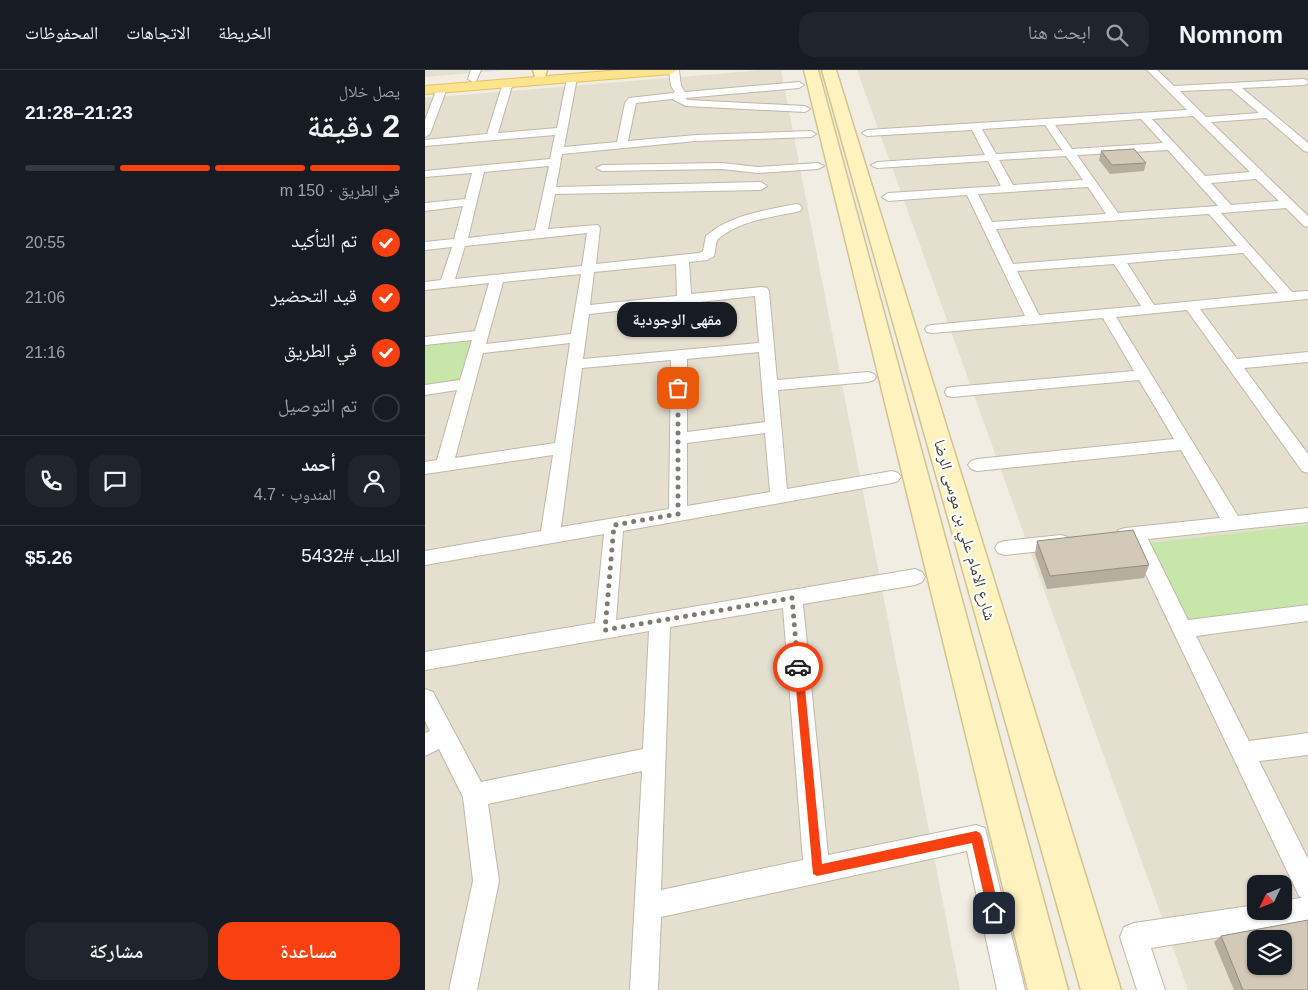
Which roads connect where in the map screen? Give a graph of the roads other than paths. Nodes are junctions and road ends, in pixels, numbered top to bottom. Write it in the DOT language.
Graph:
graph roads {
  1 [pos="591,70"];
  2 [pos="672,70"];
  3 [pos="1152,70"];
  4 [pos="1289,70"];
  5 [pos="540,72"];
  6 [pos="816,74"];
  7 [pos="474,75"];
  8 [pos="572,78"];
  9 [pos="425,83"];
  10 [pos="508,83"];
  11 [pos="1306,83"];
  12 [pos="1234,86"];
  13 [pos="443,88"];
  14 [pos="1171,89"];
  15 [pos="425,90"];
  16 [pos="675,97"];
  17 [pos="805,109"];
  18 [pos="1269,115"];
  19 [pos="1145,116"];
  20 [pos="1199,116"];
  21 [pos="1047,121"];
  22 [pos="975,126"];
  23 [pos="426,129"];
  24 [pos="561,131"];
  25 [pos="867,133"];
  26 [pos="811,134"];
  27 [pos="492,137"];
  28 [pos="425,142"];
  29 [pos="623,145"];
  30 [pos="1306,145"];
  31 [pos="1172,146"];
  32 [pos="1070,153"];
  33 [pos="556,156"];
  34 [pos="992,158"];
  35 [pos="877,165"];
  36 [pos="818,166"];
  37 [pos="602,168"];
  38 [pos="479,169"];
  39 [pos="758,170"];
  40 [pos="425,174"];
  41 [pos="1259,175"];
  42 [pos="1202,180"];
  43 [pos="1091,183"];
  44 [pos="1009,189"];
  45 [pos="549,191"];
  46 [pos="971,192"];
  47 [pos="888,197"];
  48 [pos="765,200"];
  49 [pos="470,202"];
  50 [pos="1289,204"];
  51 [pos="425,207"];
  52 [pos="797,208"];
  53 [pos="1228,209"];
  54 [pos="1212,210"];
  55 [pos="1115,217"];
  56 [pos="1308,223"];
  57 [pos="988,226"];
  58 [pos="541,234"];
  59 [pos="461,242"];
  60 [pos="425,246"];
  61 [pos="1247,250"];
  62 [pos="683,259"];
  63 [pos="1118,259"];
  64 [pos="1009,268"];
  65 [pos="588,270"];
  66 [pos="497,278"];
  67 [pos="447,283"];
  68 [pos="425,286"];
  69 [pos="1308,295"];
  70 [pos="1289,297"];
  71 [pos="684,299"];
  72 [pos="1191,306"];
  73 [pos="1150,309"];
  74 [pos="582,310"];
  75 [pos="1107,313"];
  76 [pos="1034,320"];
  77 [pos="932,329"];
  78 [pos="578,338"];
  79 [pos="425,341"];
  80 [pos="478,342"];
  81 [pos="766,347"];
  82 [pos="679,355"];
  83 [pos="1308,357"];
  84 [pos="575,364"];
  85 [pos="1233,364"];
  86 [pos="1144,375"];
  87 [pos="868,377"];
  88 [pos="466,384"];
  89 [pos="769,386"];
  90 [pos="425,390"];
  91 [pos="953,392"];
  92 [pos="772,427"];
  93 [pos="677,439"];
  94 [pos="1186,444"];
  95 [pos="563,448"];
  96 [pos="977,464"];
  97 [pos="444,466"];
  98 [pos="1308,467"];
  99 [pos="425,468"];
  100 [pos="892,477"];
  101 [pos="779,497"];
  102 [pos="678,514"];
  103 [pos="1308,515"];
  104 [pos="1233,523"];
  105 [pos="614,525"];
  106 [pos="1136,534"];
  107 [pos="550,536"];
  108 [pos="1108,537"];
  109 [pos="1080,540"];
  110 [pos="1005,548"];
  111 [pos="425,558"];
  112 [pos="915,577"];
  113 [pos="792,598"];
  114 [pos="1308,613"];
  115 [pos="660,621"];
  116 [pos="1182,629"];
  117 [pos="605,630"];
  118 [pos="425,661"];
  119 [pos="425,698"];
  120 [pos="434,740"];
  121 [pos="1308,744"];
  122 [pos="1243,753"];
  123 [pos="654,758"];
  124 [pos="475,795"];
  125 [pos="817,870"];
  126 [pos="1308,887"];
  127 [pos="648,906"];
  128 [pos="1308,910"];
  129 [pos="463,990"];
  130 [pos="644,990"];
  131 [pos="1011,990"];
  132 [pos="1048,990"];
  133 [pos="1101,990"];
  134 [pos="1151,990"];
  1 -- 5 [label="main road"];
  2 -- 8 [label="main road"];
  2 -- 16 [label="street"];
  3 -- 14 [label="street"];
  4 -- 11 [label="street"];
  5 -- 7 [label="main road"];
  6 -- 16 [label="street"];
  6 -- 132 [label="main road, شارع الامام علي بن موسى الرضا"];
  6 -- 133 [label="main road, شارع الامام علي بن موسى الرضا"];
  7 -- 9 [label="main road"];
  8 -- 10 [label="main road"];
  8 -- 24 [label="street"];
  10 -- 13 [label="main road"];
  10 -- 27 [label="street"];
  11 -- 12 [label="street"];
  12 -- 14 [label="street"];
  12 -- 18 [label="street"];
  13 -- 15 [label="main road"];
  13 -- 23 [label="street"];
  14 -- 20 [label="street"];
  16 -- 17 [label="street"];
  16 -- 29 [label="street"];
  18 -- 20 [label="street"];
  18 -- 30 [label="street"];
  19 -- 20 [label="street"];
  19 -- 21 [label="street"];
  19 -- 31 [label="street"];
  20 -- 41 [label="street"];
  21 -- 22 [label="street"];
  21 -- 32 [label="street"];
  22 -- 25 [label="street"];
  22 -- 34 [label="street"];
  24 -- 27 [label="street"];
  24 -- 33 [label="street"];
  26 -- 29 [label="street"];
  27 -- 28 [label="street"];
  29 -- 33 [label="street"];
  31 -- 32 [label="street"];
  31 -- 42 [label="street"];
  32 -- 34 [label="street"];
  32 -- 43 [label="street"];
  33 -- 38 [label="street"];
  33 -- 45 [label="street"];
  34 -- 35 [label="street"];
  34 -- 44 [label="street"];
  36 -- 39 [label="street"];
  37 -- 39 [label="street"];
  38 -- 40 [label="street"];
  38 -- 49 [label="street"];
  39 -- 48 [label="street"];
  41 -- 42 [label="street"];
  41 -- 50 [label="street"];
  42 -- 53 [label="street"];
  43 -- 44 [label="street"];
  43 -- 55 [label="street"];
  44 -- 46 [label="street"];
  45 -- 48 [label="street"];
  45 -- 58 [label="street"];
  46 -- 47 [label="street"];
  46 -- 57 [label="street"];
  48 -- 52 [label="street"];
  48 -- 62 [label="street"];
  49 -- 51 [label="street"];
  49 -- 59 [label="street"];
  50 -- 53 [label="street"];
  50 -- 56 [label="street"];
  53 -- 54 [label="street"];
  54 -- 55 [label="street"];
  54 -- 61 [label="street"];
  55 -- 57 [label="street"];
  57 -- 64 [label="street"];
  58 -- 59 [label="street"];
  58 -- 65 [label="street"];
  59 -- 60 [label="street"];
  59 -- 67 [label="street"];
  61 -- 63 [label="street"];
  61 -- 70 [label="street"];
  62 -- 65 [label="street"];
  62 -- 71 [label="street"];
  63 -- 64 [label="street"];
  63 -- 73 [label="street"];
  64 -- 76 [label="street"];
  65 -- 66 [label="street"];
  65 -- 74 [label="street"];
  66 -- 67 [label="street"];
  66 -- 80 [label="street"];
  67 -- 68 [label="street"];
  69 -- 70 [label="street"];
  70 -- 72 [label="street"];
  71 -- 74 [label="street"];
  71 -- 81 [label="street"];
  72 -- 73 [label="street"];
  72 -- 85 [label="street"];
  73 -- 75 [label="street"];
  74 -- 78 [label="street"];
  75 -- 76 [label="street"];
  75 -- 86 [label="street"];
  76 -- 77 [label="street"];
  78 -- 80 [label="street"];
  78 -- 84 [label="street"];
  79 -- 80 [label="street"];
  80 -- 88 [label="street"];
  81 -- 82 [label="street"];
  81 -- 89 [label="street"];
  82 -- 84 [label="street"];
  82 -- 93 [label="street"];
  83 -- 85 [label="street"];
  84 -- 95 [label="street"];
  85 -- 98 [label="street"];
  86 -- 91 [label="street"];
  86 -- 94 [label="street"];
  87 -- 89 [label="street"];
  88 -- 90 [label="street"];
  88 -- 97 [label="street"];
  89 -- 92 [label="street"];
  92 -- 93 [label="street"];
  92 -- 101 [label="street"];
  93 -- 102 [label="street"];
  94 -- 96 [label="street"];
  94 -- 104 [label="street"];
  95 -- 97 [label="street"];
  95 -- 107 [label="street"];
  97 -- 99 [label="street"];
  100 -- 101 [label="street"];
  101 -- 102 [label="street"];
  102 -- 105 [label="street"];
  103 -- 104 [label="street"];
  104 -- 106 [label="street"];
  105 -- 107 [label="street"];
  105 -- 117 [label="street"];
  106 -- 108 [label="street"];
  106 -- 116 [label="street"];
  107 -- 111 [label="street"];
  109 -- 110 [label="street"];
  112 -- 113 [label="street"];
  113 -- 115 [label="street"];
  113 -- 125 [label="street"];
  114 -- 116 [label="street"];
  115 -- 117 [label="street"];
  115 -- 123 [label="street"];
  116 -- 122 [label="street"];
  117 -- 118 [label="street"];
  119 -- 120 [label="street"];
  120 -- 124 [label="street"];
  121 -- 122 [label="street"];
  122 -- 126 [label="street"];
  123 -- 124 [label="street"];
  123 -- 127 [label="street"];
  124 -- 129 [label="street"];
  125 -- 127 [label="street"];
  125 -- 131 [label="street"];
  127 -- 130 [label="street"];
  128 -- 134 [label="street"];
}
